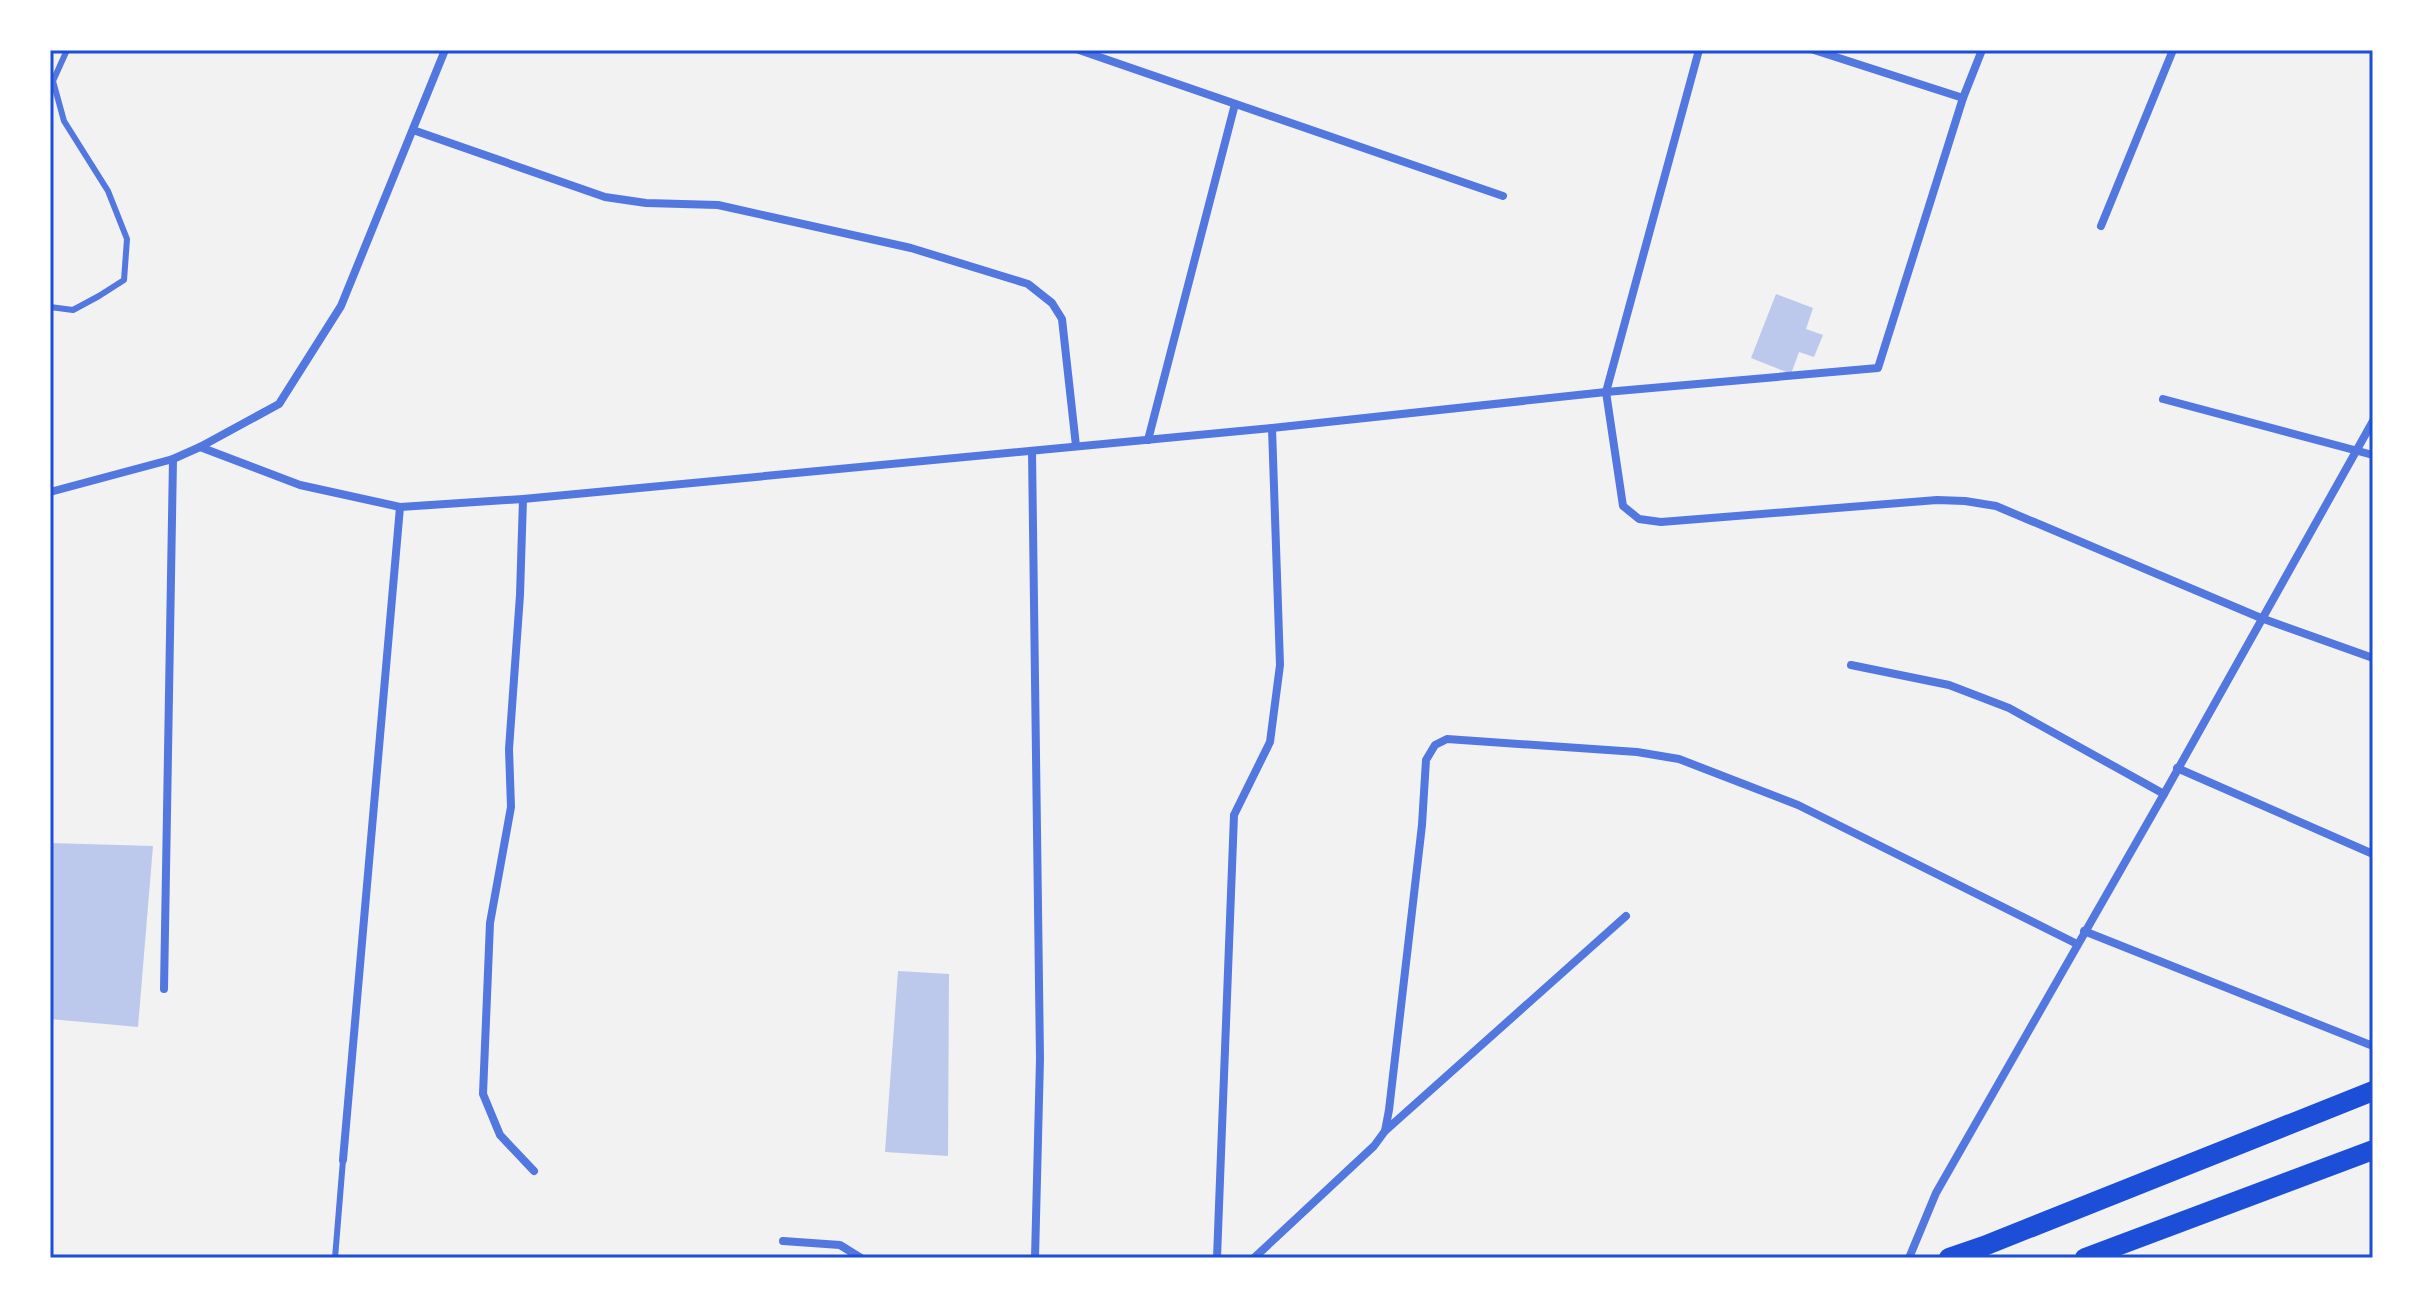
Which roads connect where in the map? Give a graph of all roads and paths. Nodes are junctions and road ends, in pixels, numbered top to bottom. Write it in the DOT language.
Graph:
graph roads {
  1 [pos="67,50"];
  2 [pos="445,50"];
  3 [pos="1079,50"];
  4 [pos="1699,50"];
  5 [pos="1814,50"];
  6 [pos="1982,50"];
  7 [pos="2173,50"];
  8 [pos="1963,98"];
  9 [pos="1235,104"];
  10 [pos="413,130"];
  11 [pos="1503,196"];
  12 [pos="2101,226"];
  13 [pos="50,307"];
  14 [pos="1606,392"];
  15 [pos="2163,399"];
  16 [pos="2373,421"];
  17 [pos="1272,428"];
  18 [pos="1148,440"];
  19 [pos="1076,446"];
  20 [pos="200,447"];
  21 [pos="2357,449"];
  22 [pos="1032,451"];
  23 [pos="2373,455"];
  24 [pos="173,459"];
  25 [pos="50,492"];
  26 [pos="523,499"];
  27 [pos="400,507"];
  28 [pos="2261,618"];
  29 [pos="2373,658"];
  30 [pos="1851,665"];
  31 [pos="2177,768"];
  32 [pos="2164,794"];
  33 [pos="2373,854"];
  34 [pos="1626,916"];
  35 [pos="2084,931"];
  36 [pos="2077,944"];
  37 [pos="164,989"];
  38 [pos="2373,1046"];
  39 [pos="2373,1091"];
  40 [pos="1385,1131"];
  41 [pos="2373,1150"];
  42 [pos="343,1160"];
  43 [pos="534,1171"];
  44 [pos="783,1241"];
  45 [pos="335,1258"];
  46 [pos="861,1258"];
  47 [pos="1035,1258"];
  48 [pos="1217,1258"];
  49 [pos="1254,1258"];
  50 [pos="1909,1258"];
  51 [pos="1949,1258"];
  52 [pos="2085,1258"];
  1 -- 13 [label="lane"];
  2 -- 10 [label="street"];
  3 -- 9 [label="street"];
  4 -- 14 [label="street"];
  5 -- 8 [label="street"];
  6 -- 8 [label="street"];
  7 -- 12 [label="street"];
  8 -- 14 [label="street"];
  9 -- 11 [label="street"];
  9 -- 18 [label="street"];
  10 -- 19 [label="street"];
  10 -- 20 [label="street"];
  14 -- 17 [label="street"];
  14 -- 28 [label="street"];
  15 -- 21 [label="street"];
  16 -- 21 [label="street"];
  17 -- 18 [label="street"];
  17 -- 48 [label="street"];
  18 -- 19 [label="street"];
  19 -- 22 [label="street"];
  20 -- 24 [label="street"];
  20 -- 27 [label="street"];
  21 -- 23 [label="street"];
  21 -- 28 [label="street"];
  22 -- 26 [label="street"];
  22 -- 47 [label="street"];
  24 -- 25 [label="street"];
  24 -- 37 [label="street"];
  26 -- 27 [label="street"];
  26 -- 43 [label="street"];
  27 -- 42 [label="street"];
  28 -- 29 [label="street"];
  28 -- 31 [label="street"];
  30 -- 32 [label="street"];
  31 -- 32 [label="street"];
  31 -- 33 [label="street"];
  32 -- 35 [label="street"];
  34 -- 40 [label="street"];
  35 -- 36 [label="street"];
  35 -- 38 [label="street"];
  36 -- 40 [label="street"];
  36 -- 50 [label="street"];
  39 -- 51 [label="main road"];
  40 -- 49 [label="street"];
  41 -- 52 [label="main road"];
  42 -- 45 [label="lane"];
  44 -- 46 [label="street"];
}
